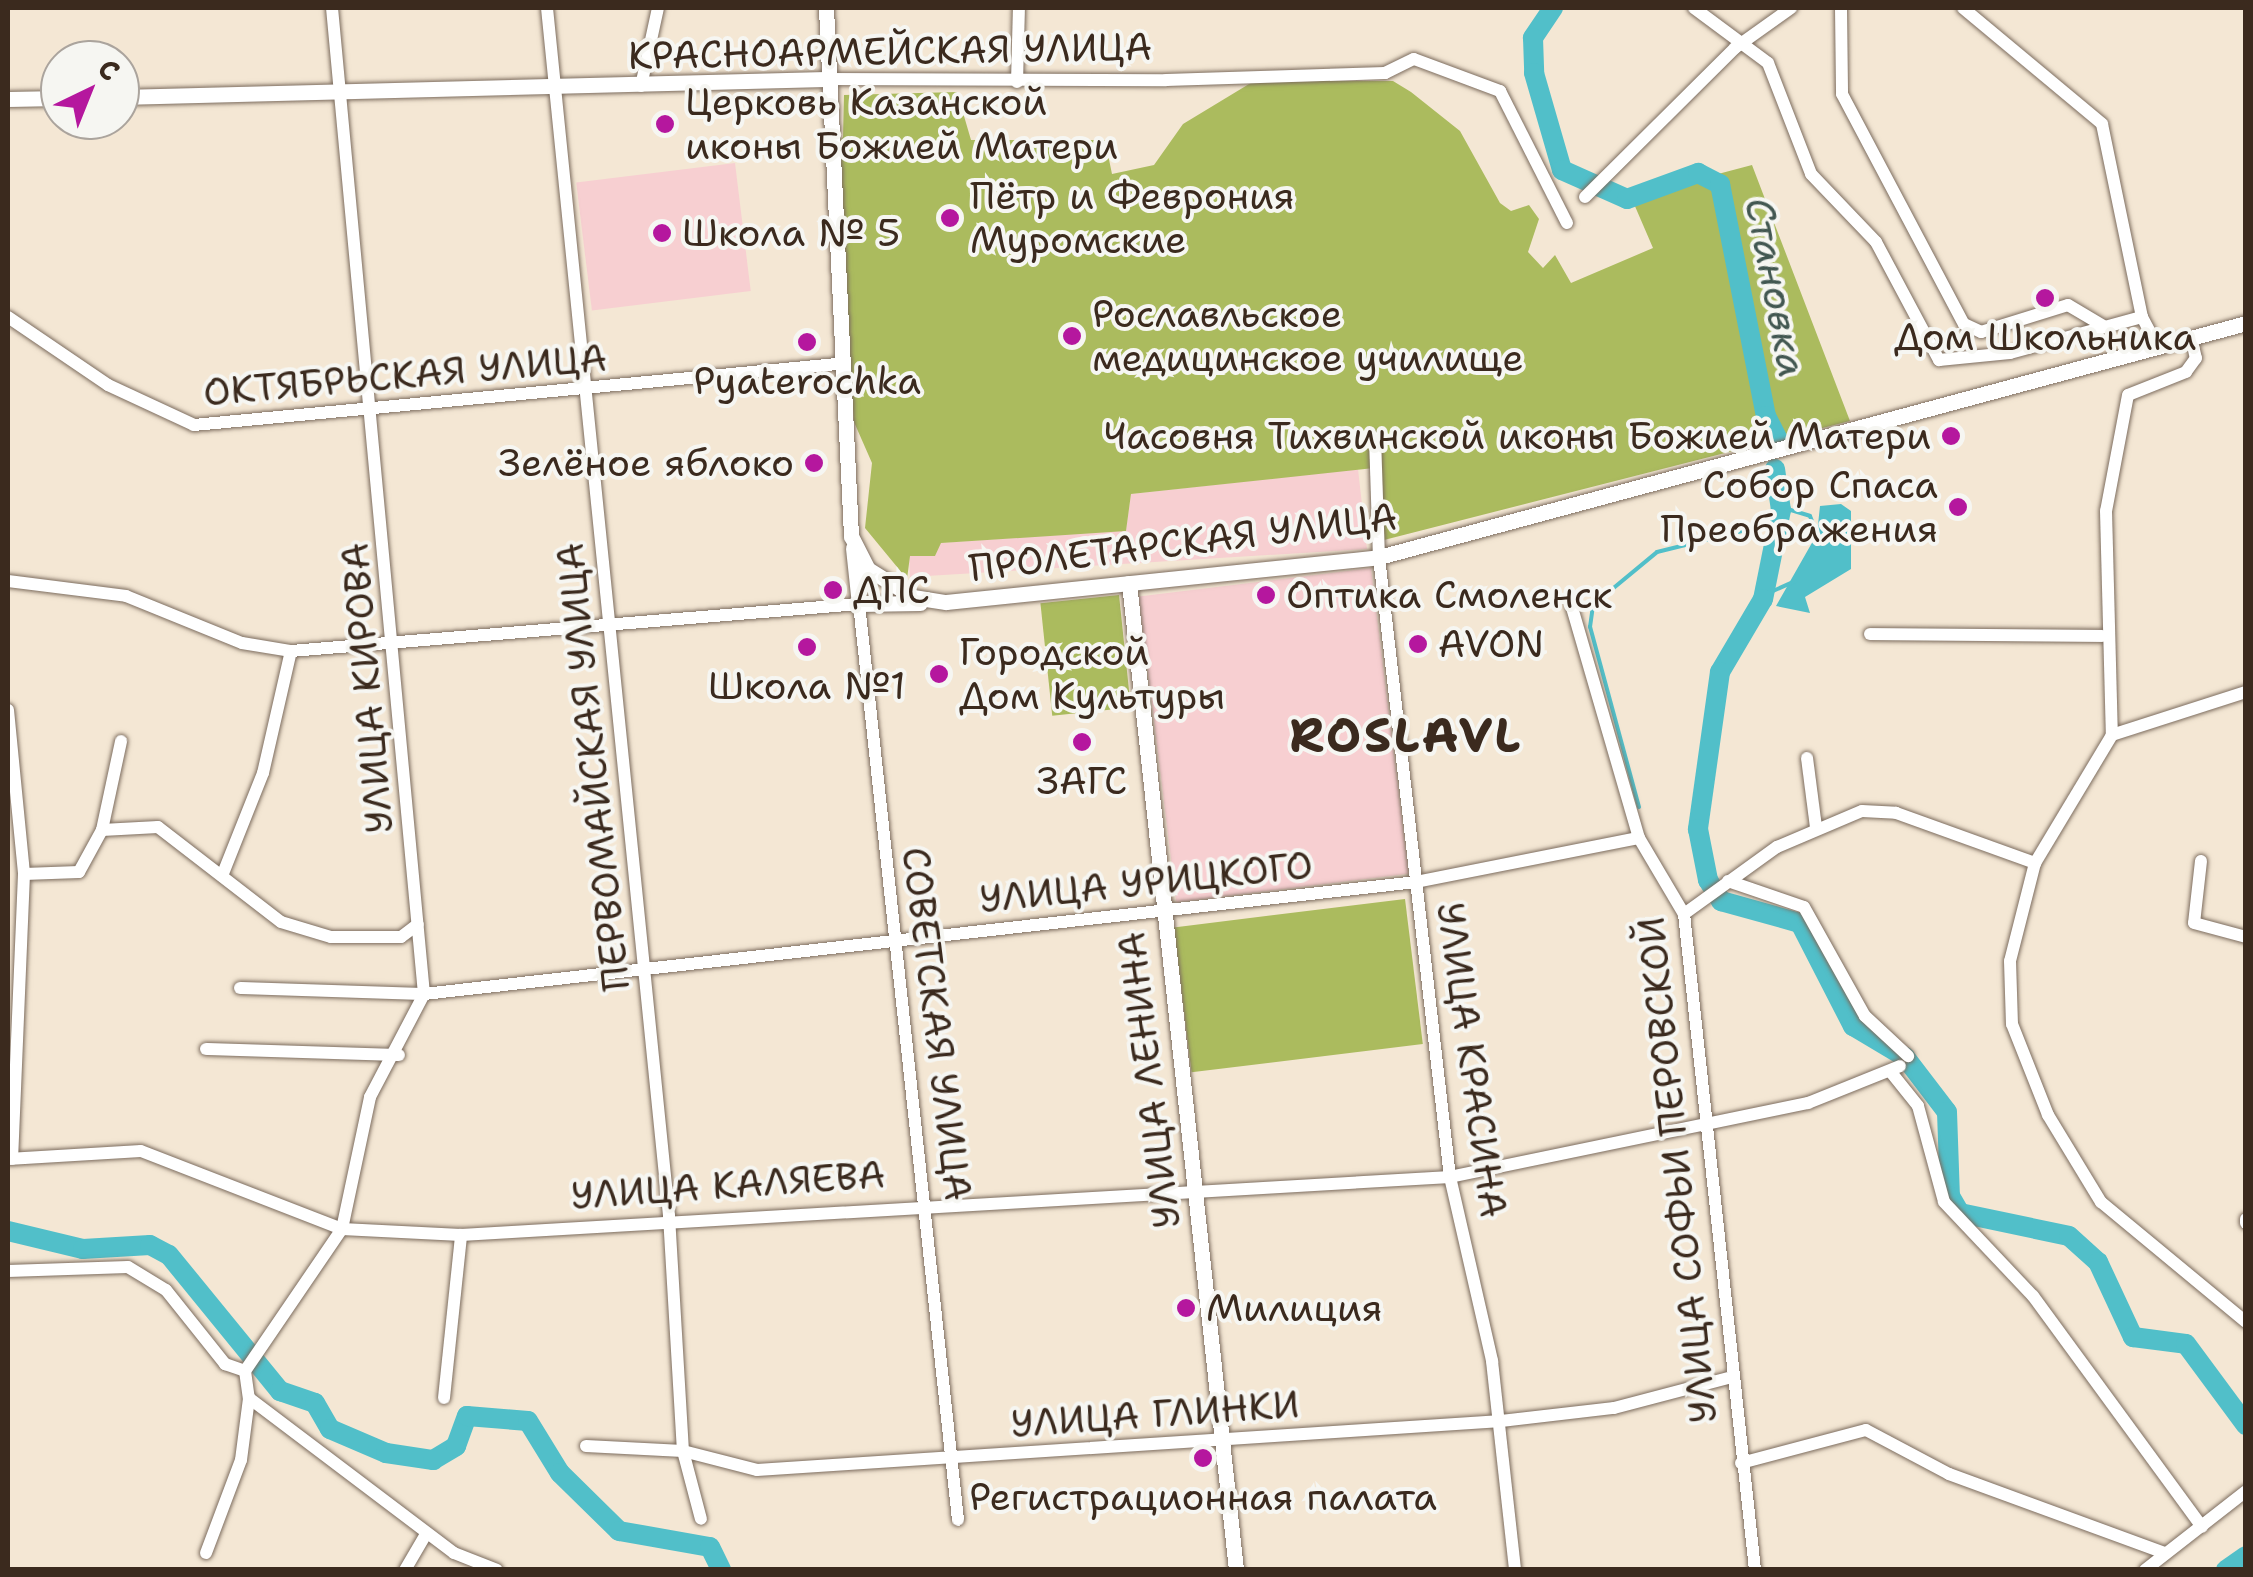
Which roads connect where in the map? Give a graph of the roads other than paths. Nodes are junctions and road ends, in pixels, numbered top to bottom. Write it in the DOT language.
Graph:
graph roads {
  1 [pos="332,8"];
  2 [pos="546,8"];
  3 [pos="658,8"];
  4 [pos="826,8"];
  5 [pos="1019,8"];
  6 [pos="1694,8"];
  7 [pos="1791,8"];
  8 [pos="1841,8"];
  9 [pos="1963,8"];
  10 [pos="1740,44"];
  11 [pos="826,80"];
  12 [pos="1017,82"];
  13 [pos="554,86"];
  14 [pos="640,86"];
  15 [pos="340,94"];
  16 [pos="140,97"];
  17 [pos="40,98"];
  18 [pos="8,99"];
  19 [pos="1585,197"];
  20 [pos="1567,224"];
  21 [pos="8,317"];
  22 [pos="2142,317"];
  23 [pos="2246,323"];
  24 [pos="2105,327"];
  25 [pos="2192,337"];
  26 [pos="2157,345"];
  27 [pos="837,364"];
  28 [pos="584,392"];
  29 [pos="371,410"];
  30 [pos="1375,438"];
  31 [pos="852,536"];
  32 [pos="1379,558"];
  33 [pos="868,569"];
  34 [pos="8,581"];
  35 [pos="1129,583"];
  36 [pos="939,603"];
  37 [pos="860,604"];
  38 [pos="1571,604"];
  39 [pos="612,629"];
  40 [pos="1870,634"];
  41 [pos="2102,636"];
  42 [pos="394,645"];
  43 [pos="291,651"];
  44 [pos="2246,692"];
  45 [pos="8,710"];
  46 [pos="2112,735"];
  47 [pos="122,741"];
  48 [pos="1807,758"];
  49 [pos="1816,827"];
  50 [pos="102,830"];
  51 [pos="1638,838"];
  52 [pos="2201,861"];
  53 [pos="2035,863"];
  54 [pos="24,874"];
  55 [pos="222,876"];
  56 [pos="1416,882"];
  57 [pos="1728,882"];
  58 [pos="1162,911"];
  59 [pos="1684,914"];
  60 [pos="418,924"];
  61 [pos="2246,938"];
  62 [pos="893,941"];
  63 [pos="641,963"];
  64 [pos="240,988"];
  65 [pos="424,994"];
  66 [pos="206,1048"];
  67 [pos="399,1055"];
  68 [pos="1899,1064"];
  69 [pos="1700,1122"];
  70 [pos="10,1159"];
  71 [pos="1450,1178"];
  72 [pos="1197,1192"];
  73 [pos="928,1202"];
  74 [pos="669,1216"];
  75 [pos="342,1229"];
  76 [pos="461,1235"];
  77 [pos="8,1271"];
  78 [pos="2246,1322"];
  79 [pos="244,1372"];
  80 [pos="1728,1378"];
  81 [pos="249,1398"];
  82 [pos="444,1398"];
  83 [pos="1501,1421"];
  84 [pos="1224,1441"];
  85 [pos="586,1446"];
  86 [pos="683,1452"];
  87 [pos="955,1458"];
  88 [pos="1741,1463"];
  89 [pos="2246,1492"];
  90 [pos="701,1519"];
  91 [pos="958,1520"];
  92 [pos="2202,1526"];
  93 [pos="426,1534"];
  94 [pos="206,1552"];
  95 [pos="2165,1553"];
  96 [pos="405,1570"];
  97 [pos="497,1570"];
  98 [pos="1236,1570"];
  99 [pos="1515,1570"];
  100 [pos="1755,1570"];
  101 [pos="2145,1570"];
  1 -- 15 [label="street, УЛИЦА КИРОВА"];
  2 -- 13 [label="street, ПЕРВОМАЙСКАЯ УЛИЦА"];
  3 -- 14 [label="street"];
  4 -- 11 [label="main road, СОВЕТСКАЯ УЛИЦА"];
  5 -- 12 [label="street"];
  6 -- 10 [label="street"];
  7 -- 10 [label="street"];
  8 -- 24 [label="street"];
  9 -- 22 [label="street"];
  10 -- 19 [label="street"];
  10 -- 24 [label="street"];
  11 -- 12 [label="street, КРАСНОАРМЕЙСКАЯ УЛИЦА"];
  11 -- 14 [label="main road, КРАСНОАРМЕЙСКАЯ УЛИЦА"];
  11 -- 27 [label="main road, СОВЕТСКАЯ УЛИЦА"];
  12 -- 20 [label="street, КРАСНОАРМЕЙСКАЯ УЛИЦА"];
  13 -- 14 [label="main road, КРАСНОАРМЕЙСКАЯ УЛИЦА"];
  13 -- 15 [label="main road, КРАСНОАРМЕЙСКАЯ УЛИЦА"];
  13 -- 28 [label="street, ПЕРВОМАЙСКАЯ УЛИЦА"];
  15 -- 16 [label="main road, КРАСНОАРМЕЙСКАЯ УЛИЦА"];
  15 -- 29 [label="street, УЛИЦА КИРОВА"];
  17 -- 18 [label="main road"];
  21 -- 29 [label="street, ОКТЯБРЬСКАЯ УЛИЦА"];
  22 -- 24 [label="street"];
  22 -- 26 [label="street"];
  23 -- 25 [label="main road, ПРОЛЕТАРСКАЯ УЛИЦА"];
  25 -- 26 [label="main road, ПРОЛЕТАРСКАЯ УЛИЦА"];
  25 -- 41 [label="street"];
  26 -- 32 [label="main road, ПРОЛЕТАРСКАЯ УЛИЦА"];
  27 -- 28 [label="street, ОКТЯБРЬСКАЯ УЛИЦА"];
  27 -- 31 [label="main road, СОВЕТСКАЯ УЛИЦА"];
  28 -- 29 [label="street, ОКТЯБРЬСКАЯ УЛИЦА"];
  28 -- 39 [label="street, ПЕРВОМАЙСКАЯ УЛИЦА"];
  29 -- 42 [label="street, УЛИЦА КИРОВА"];
  30 -- 32 [label="street, УЛИЦА КРАСИНА"];
  31 -- 33 [label="main road, СОВЕТСКАЯ УЛИЦА"];
  31 -- 37 [label="main road, СОВЕТСКАЯ УЛИЦА"];
  32 -- 35 [label="main road, ПРОЛЕТАРСКАЯ УЛИЦА"];
  32 -- 56 [label="street, УЛИЦА КРАСИНА"];
  33 -- 36 [label="main road, ПРОЛЕТАРСКАЯ УЛИЦА"];
  34 -- 43 [label="street, ПРОЛЕТАРСКАЯ УЛИЦА"];
  35 -- 36 [label="main road, ПРОЛЕТАРСКАЯ УЛИЦА"];
  35 -- 58 [label="main road, УЛИЦА ЛЕНИНА"];
  36 -- 37 [label="main road, ПРОЛЕТАРСКАЯ УЛИЦА"];
  37 -- 39 [label="street, ПРОЛЕТАРСКАЯ УЛИЦА"];
  37 -- 62 [label="street, СОВЕТСКАЯ УЛИЦА"];
  38 -- 51 [label="street, УЛИЦА СОФЬИ ПЕРОВСКОЙ"];
  39 -- 42 [label="street, ПРОЛЕТАРСКАЯ УЛИЦА"];
  39 -- 63 [label="street, ПЕРВОМАЙСКАЯ УЛИЦА"];
  40 -- 41 [label="street"];
  41 -- 46 [label="street"];
  42 -- 43 [label="street, ПРОЛЕТАРСКАЯ УЛИЦА"];
  42 -- 60 [label="street, УЛИЦА КИРОВА"];
  43 -- 55 [label="street"];
  44 -- 46 [label="street"];
  45 -- 54 [label="street"];
  46 -- 53 [label="street"];
  47 -- 50 [label="street"];
  48 -- 49 [label="street"];
  49 -- 53 [label="street"];
  49 -- 57 [label="street"];
  50 -- 54 [label="street"];
  50 -- 55 [label="street"];
  51 -- 56 [label="street, УЛИЦА УРИЦКОГО"];
  51 -- 59 [label="street, УЛИЦА СОФЬИ ПЕРОВСКОЙ"];
  52 -- 61 [label="street"];
  53 -- 78 [label="street"];
  54 -- 70 [label="street"];
  55 -- 60 [label="street"];
  56 -- 58 [label="street, УЛИЦА УРИЦКОГО"];
  56 -- 71 [label="street, УЛИЦА КРАСИНА"];
  57 -- 59 [label="street"];
  57 -- 68 [label="street"];
  58 -- 62 [label="street, УЛИЦА УРИЦКОГО"];
  58 -- 72 [label="main road, УЛИЦА ЛЕНИНА"];
  59 -- 69 [label="street, УЛИЦА СОФЬИ ПЕРОВСКОЙ"];
  60 -- 65 [label="street, УЛИЦА КИРОВА"];
  62 -- 63 [label="street, УЛИЦА УРИЦКОГО"];
  62 -- 73 [label="street, СОВЕТСКАЯ УЛИЦА"];
  63 -- 65 [label="street, УЛИЦА УРИЦКОГО"];
  63 -- 74 [label="street, ПЕРВОМАЙСКАЯ УЛИЦА"];
  64 -- 65 [label="street, УЛИЦА УРИЦКОГО"];
  65 -- 67 [label="street, УЛИЦА КИРОВА"];
  66 -- 67 [label="street"];
  67 -- 75 [label="street, УЛИЦА КИРОВА"];
  68 -- 69 [label="street, УЛИЦА КАЛЯЕВА"];
  68 -- 92 [label="street"];
  69 -- 71 [label="street, УЛИЦА КАЛЯЕВА"];
  69 -- 80 [label="street, УЛИЦА СОФЬИ ПЕРОВСКОЙ"];
  70 -- 75 [label="street, УЛИЦА КАЛЯЕВА"];
  71 -- 72 [label="street, УЛИЦА КАЛЯЕВА"];
  71 -- 83 [label="street, УЛИЦА КРАСИНА"];
  72 -- 73 [label="street, УЛИЦА КАЛЯЕВА"];
  72 -- 84 [label="main road, УЛИЦА ЛЕНИНА"];
  73 -- 74 [label="street, УЛИЦА КАЛЯЕВА"];
  73 -- 87 [label="street, СОВЕТСКАЯ УЛИЦА"];
  74 -- 76 [label="street, УЛИЦА КАЛЯЕВА"];
  74 -- 86 [label="street, ПЕРВОМАЙСКАЯ УЛИЦА"];
  75 -- 76 [label="street, УЛИЦА КАЛЯЕВА"];
  75 -- 79 [label="street, УЛИЦА КИРОВА"];
  76 -- 82 [label="street"];
  77 -- 79 [label="street"];
  79 -- 81 [label="street"];
  80 -- 83 [label="street, УЛИЦА ГЛИНКИ"];
  80 -- 88 [label="street, УЛИЦА СОФЬИ ПЕРОВСКОЙ"];
  81 -- 93 [label="street"];
  81 -- 94 [label="street"];
  83 -- 84 [label="street, УЛИЦА ГЛИНКИ"];
  83 -- 99 [label="street, УЛИЦА КРАСИНА"];
  84 -- 87 [label="street, УЛИЦА ГЛИНКИ"];
  84 -- 98 [label="main road, УЛИЦА ЛЕНИНА"];
  85 -- 86 [label="street, УЛИЦА ГЛИНКИ"];
  86 -- 87 [label="street, УЛИЦА ГЛИНКИ"];
  86 -- 90 [label="street, ПЕРВОМАЙСКАЯ УЛИЦА"];
  87 -- 91 [label="street, СОВЕТСКАЯ УЛИЦА"];
  88 -- 95 [label="street"];
  88 -- 100 [label="street, УЛИЦА СОФЬИ ПЕРОВСКОЙ"];
  89 -- 92 [label="street"];
  92 -- 95 [label="street"];
  93 -- 96 [label="street"];
  93 -- 97 [label="street"];
  95 -- 101 [label="street"];
}
